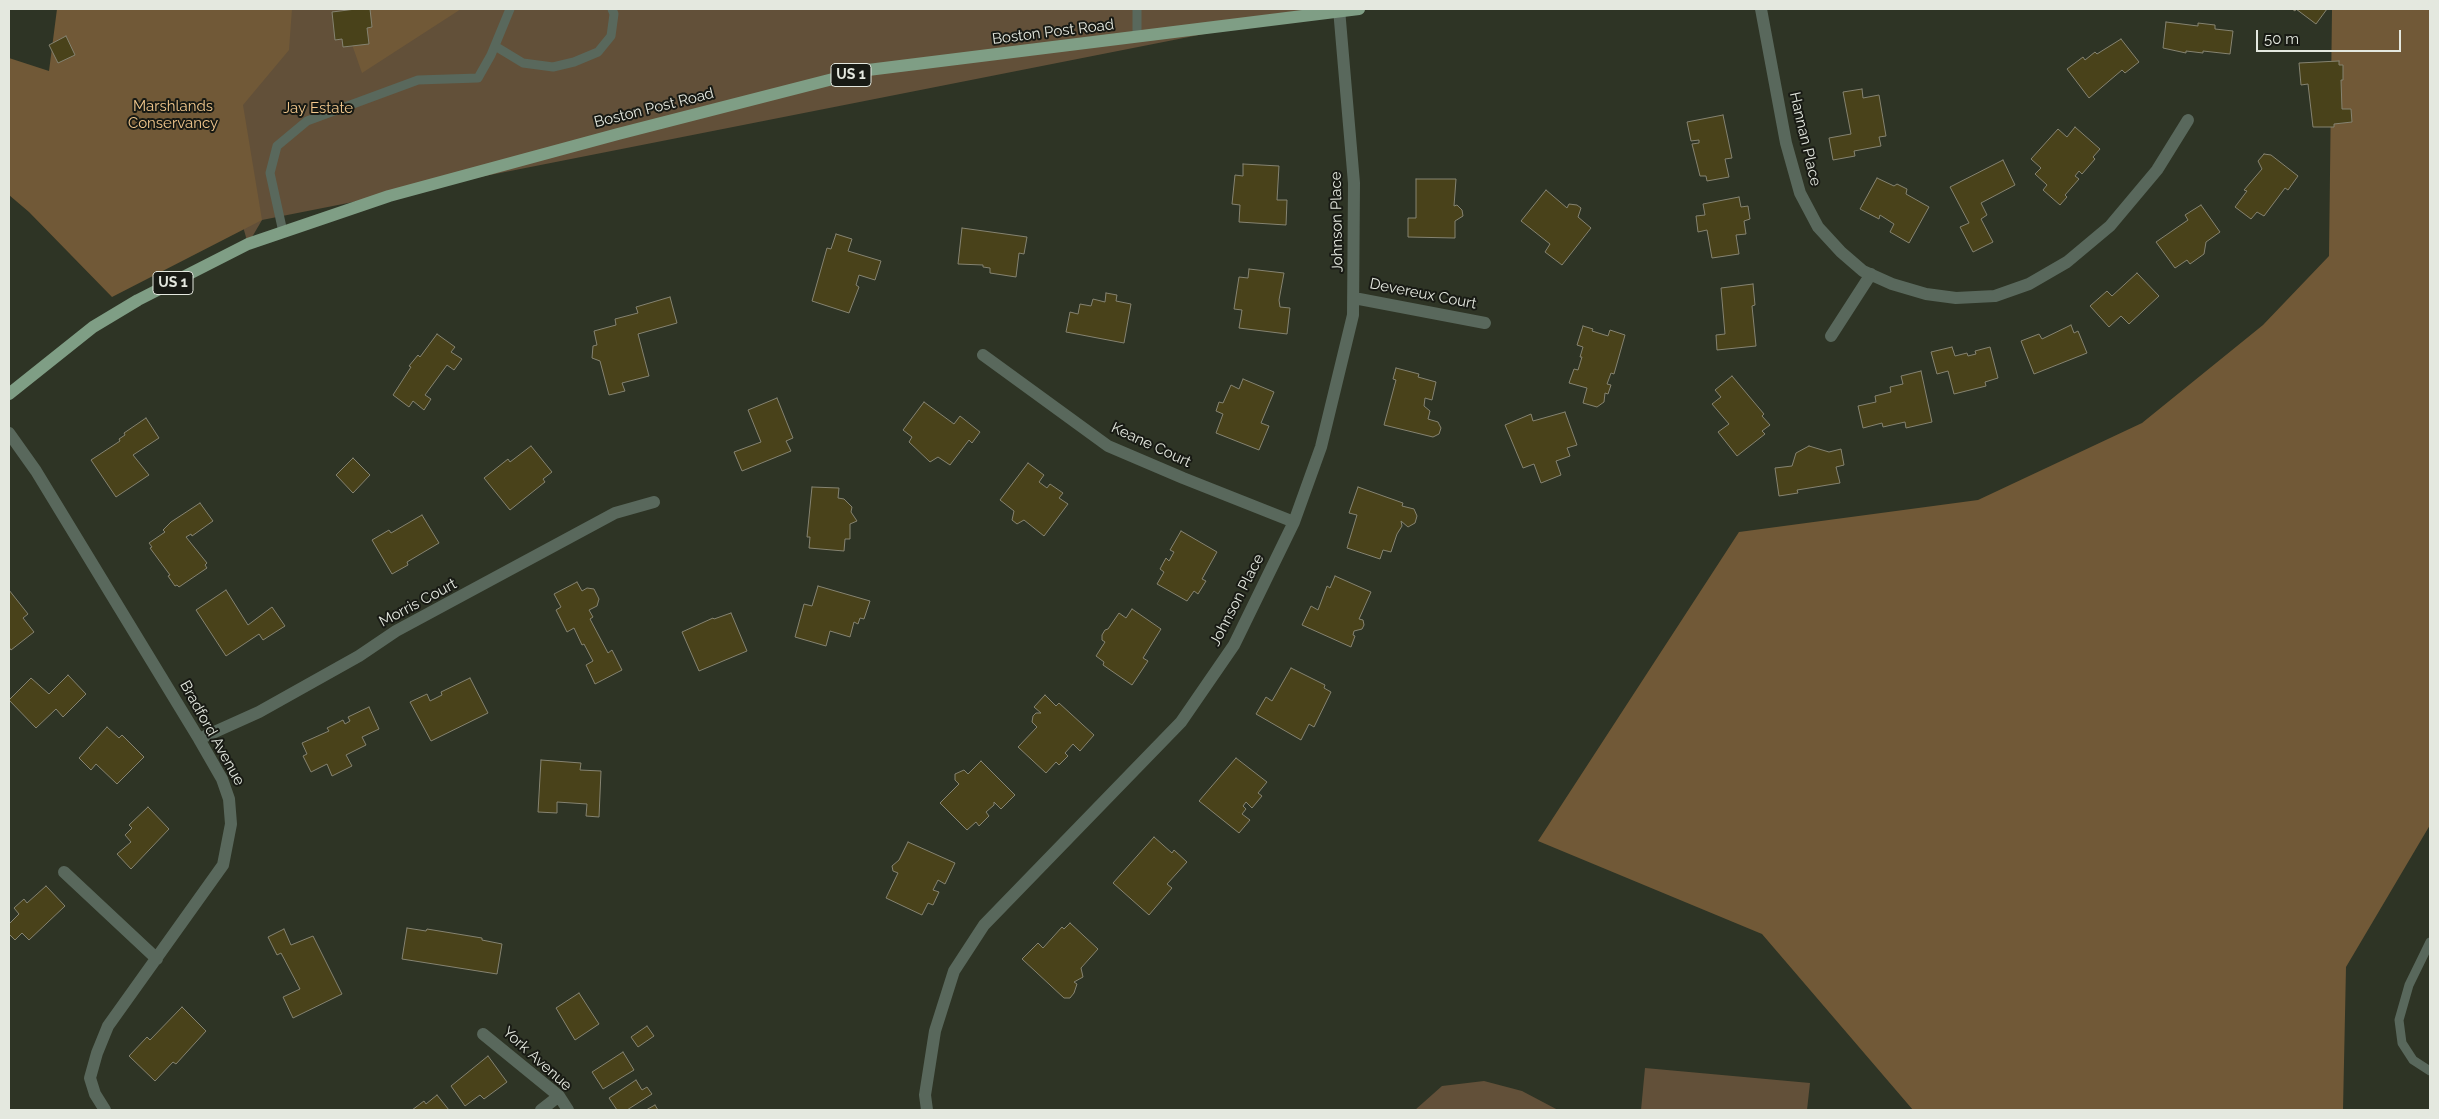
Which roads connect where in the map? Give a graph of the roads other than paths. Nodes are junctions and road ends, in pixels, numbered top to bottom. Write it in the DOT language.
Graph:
graph roads {
  1 [pos="510,9"];
  2 [pos="624,9"];
  3 [pos="1137,9"];
  4 [pos="1359,9"];
  5 [pos="1761,9"];
  6 [pos="1339,10"];
  7 [pos="613,12"];
  8 [pos="1137,38"];
  9 [pos="494,46"];
  10 [pos="2188,120"];
  11 [pos="283,232"];
  12 [pos="1871,274"];
  13 [pos="1354,298"];
  14 [pos="1485,323"];
  15 [pos="1831,336"];
  16 [pos="983,354"];
  17 [pos="9,394"];
  18 [pos="9,433"];
  19 [pos="654,502"];
  20 [pos="1294,522"];
  21 [pos="199,739"];
  22 [pos="64,872"];
  23 [pos="2430,942"];
  24 [pos="157,959"];
  25 [pos="483,1034"];
  26 [pos="2430,1070"];
  27 [pos="559,1096"];
  28 [pos="105,1110"];
  29 [pos="541,1110"];
  30 [pos="568,1110"];
  31 [pos="927,1110"];
  1 -- 9 [label="lane"];
  2 -- 7 [label="lane"];
  3 -- 8 [label="lane"];
  4 -- 6 [label="main road, Boston Post Road / US 1"];
  5 -- 12 [label="street, Hannan Place"];
  6 -- 8 [label="main road, Boston Post Road / US 1"];
  6 -- 13 [label="street, Johnson Place"];
  7 -- 9 [label="lane"];
  8 -- 11 [label="main road, Boston Post Road / US 1"];
  9 -- 11 [label="lane"];
  10 -- 12 [label="street, Hannan Place"];
  11 -- 17 [label="main road, Boston Post Road / US 1"];
  12 -- 15 [label="street"];
  13 -- 14 [label="street, Devereux Court"];
  13 -- 20 [label="street, Johnson Place"];
  16 -- 20 [label="street, Keane Court"];
  18 -- 21 [label="street, Bradford Avenue"];
  19 -- 21 [label="street, Morris Court"];
  20 -- 31 [label="street, Johnson Place"];
  21 -- 24 [label="street, Bradford Avenue"];
  22 -- 24 [label="street"];
  23 -- 26 [label="lane"];
  24 -- 28 [label="street, Bradford Avenue"];
  25 -- 27 [label="street, York Avenue"];
  27 -- 29 [label="street"];
  27 -- 30 [label="street, York Avenue"];
}
